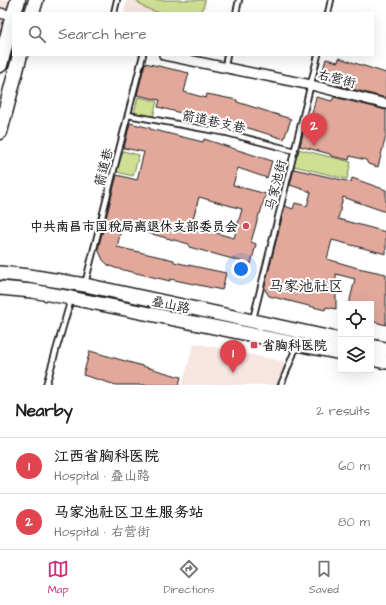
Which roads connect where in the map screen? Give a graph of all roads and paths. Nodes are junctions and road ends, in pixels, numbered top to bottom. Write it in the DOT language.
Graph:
graph roads {
  1 [pos="18,0"];
  2 [pos="36,0"];
  3 [pos="117,0"];
  4 [pos="239,0"];
  5 [pos="331,0"];
  6 [pos="14,12"];
  7 [pos="32,12"];
  8 [pos="114,12"];
  9 [pos="236,12"];
  10 [pos="328,12"];
  11 [pos="0,13"];
  12 [pos="12,15"];
  13 [pos="12,19"];
  14 [pos="20,56"];
  15 [pos="143,56"];
  16 [pos="169,56"];
  17 [pos="227,56"];
  18 [pos="318,56"];
  19 [pos="0,65"];
  20 [pos="225,67"];
  21 [pos="311,85"];
  22 [pos="386,104"];
  23 [pos="128,115"];
  24 [pos="0,132"];
  25 [pos="295,151"];
  26 [pos="0,273"];
  27 [pos="85,285"];
  28 [pos="0,288"];
  29 [pos="71,298"];
  30 [pos="252,321"];
  31 [pos="338,339"];
  32 [pos="297,345"];
  33 [pos="374,347"];
  34 [pos="386,349"];
  35 [pos="338,352"];
  36 [pos="374,360"];
  37 [pos="386,362"];
  38 [pos="46,385"];
  39 [pos="280,385"];
  1 -- 6 [label="main road"];
  2 -- 7 [label="main road"];
  3 -- 8 [label="lane"];
  4 -- 9 [label="lane"];
  5 -- 10 [label="lane"];
  11 -- 12 [label="street"];
  13 -- 19 [label="main road"];
  14 -- 24 [label="main road"];
  15 -- 23 [label="lane, 箭道巷"];
  16 -- 20 [label="street, 右营街"];
  17 -- 20 [label="lane"];
  18 -- 21 [label="lane, 马家池街"];
  20 -- 21 [label="street, 右营街"];
  21 -- 22 [label="street, 右营街"];
  21 -- 25 [label="lane, 马家池街"];
  23 -- 25 [label="lane, 箭道巷支巷"];
  23 -- 27 [label="lane, 箭道巷"];
  25 -- 30 [label="lane, 马家池街"];
  26 -- 27 [label="main road, 叠山路"];
  27 -- 30 [label="main road, 叠山路"];
  28 -- 29 [label="main road, 叠山路"];
  29 -- 32 [label="main road, 叠山路"];
  29 -- 38 [label="lane"];
  30 -- 31 [label="main road, 叠山路"];
  32 -- 35 [label="main road, 叠山路"];
  32 -- 39 [label="lane"];
  33 -- 34 [label="main road"];
  36 -- 37 [label="main road"];
}
